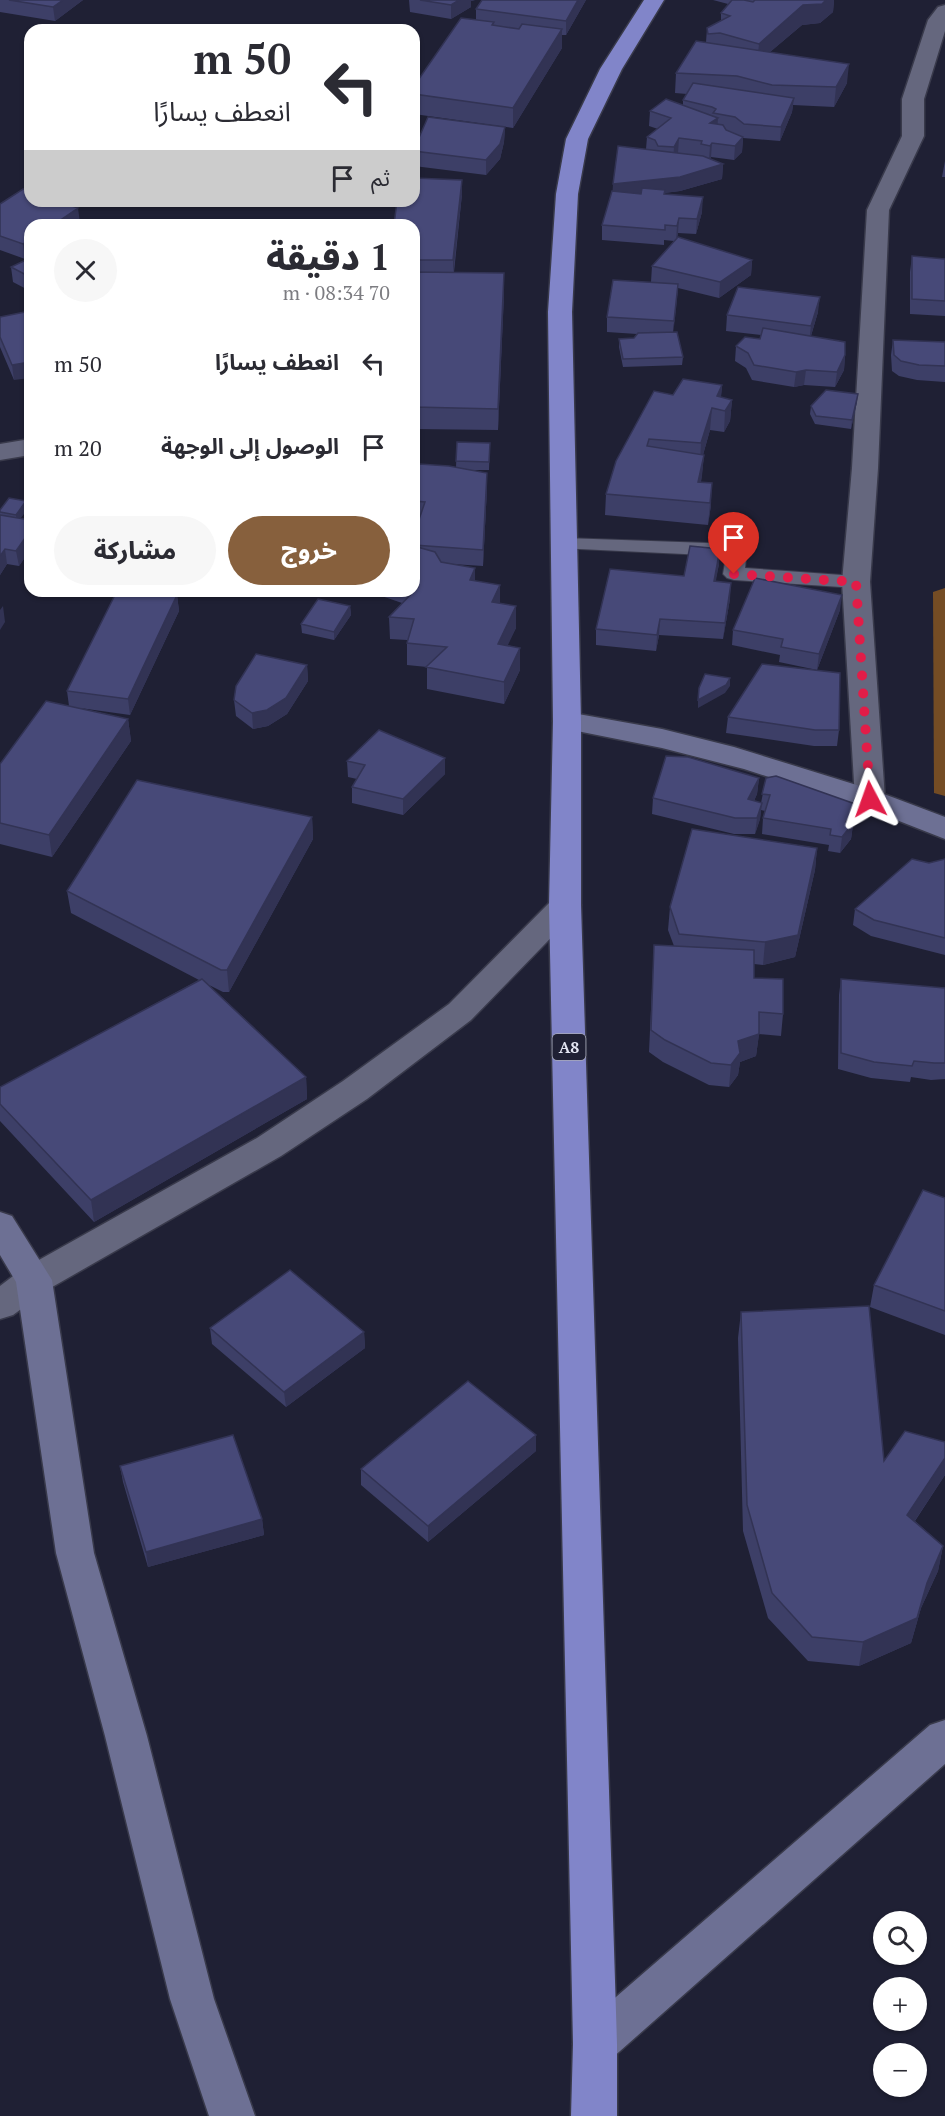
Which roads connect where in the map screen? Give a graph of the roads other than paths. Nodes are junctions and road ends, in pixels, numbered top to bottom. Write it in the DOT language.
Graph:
graph roads {
  1 [pos="654,0"];
  2 [pos="945,11"];
  3 [pos="24,448"];
  4 [pos="0,452"];
  5 [pos="565,544"];
  6 [pos="856,582"];
  7 [pos="567,721"];
  8 [pos="870,799"];
  9 [pos="945,829"];
  10 [pos="565,905"];
  11 [pos="0,1225"];
  12 [pos="34,1280"];
  13 [pos="0,1305"];
  14 [pos="945,1738"];
  15 [pos="595,2044"];
  16 [pos="590,2114"];
  17 [pos="232,2116"];
  1 -- 5 [label="highway, A8"];
  2 -- 6 [label="street"];
  3 -- 4 [label="street"];
  5 -- 6 [label="lane"];
  5 -- 7 [label="highway, A8"];
  6 -- 8 [label="street"];
  7 -- 8 [label="street"];
  7 -- 10 [label="highway, A8"];
  8 -- 9 [label="street"];
  10 -- 12 [label="street"];
  10 -- 15 [label="highway, A8"];
  11 -- 12 [label="street"];
  12 -- 13 [label="street"];
  12 -- 17 [label="street"];
  14 -- 15 [label="street"];
  15 -- 16 [label="highway, A8"];
}
